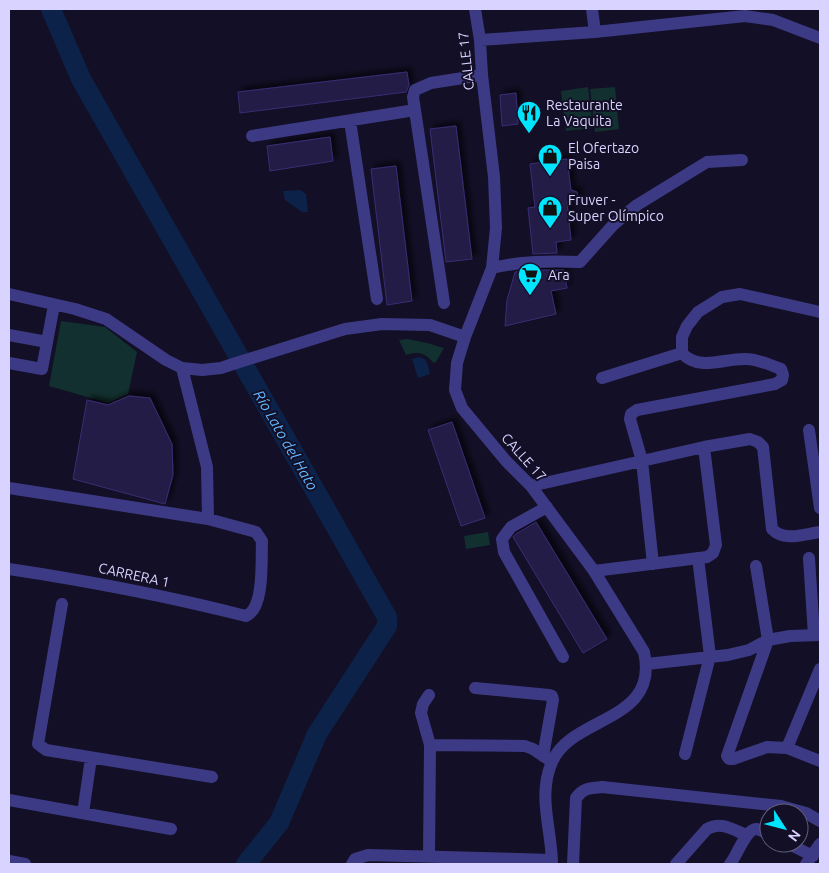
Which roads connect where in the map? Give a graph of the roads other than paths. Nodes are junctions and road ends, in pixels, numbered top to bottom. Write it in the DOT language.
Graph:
graph roads {
  1 [pos="475,9"];
  2 [pos="592,9"];
  3 [pos="596,32"];
  4 [pos="820,38"];
  5 [pos="480,40"];
  6 [pos="482,75"];
  7 [pos="415,110"];
  8 [pos="350,121"];
  9 [pos="252,136"];
  10 [pos="742,160"];
  11 [pos="492,268"];
  12 [pos="9,294"];
  13 [pos="377,299"];
  14 [pos="444,303"];
  15 [pos="54,305"];
  16 [pos="820,312"];
  17 [pos="9,335"];
  18 [pos="465,338"];
  19 [pos="47,342"];
  20 [pos="682,353"];
  21 [pos="9,363"];
  22 [pos="182,368"];
  23 [pos="602,378"];
  24 [pos="809,430"];
  25 [pos="704,446"];
  26 [pos="642,461"];
  27 [pos="531,486"];
  28 [pos="9,488"];
  29 [pos="547,507"];
  30 [pos="820,508"];
  31 [pos="208,519"];
  32 [pos="820,532"];
  33 [pos="698,558"];
  34 [pos="810,558"];
  35 [pos="653,564"];
  36 [pos="756,566"];
  37 [pos="9,569"];
  38 [pos="594,571"];
  39 [pos="62,604"];
  40 [pos="817,635"];
  41 [pos="768,640"];
  42 [pos="563,656"];
  43 [pos="710,656"];
  44 [pos="647,664"];
  45 [pos="820,669"];
  46 [pos="475,688"];
  47 [pos="429,695"];
  48 [pos="430,745"];
  49 [pos="787,748"];
  50 [pos="685,754"];
  51 [pos="90,758"];
  52 [pos="547,759"];
  53 [pos="820,761"];
  54 [pos="212,777"];
  55 [pos="9,800"];
  56 [pos="83,813"];
  57 [pos="820,821"];
  58 [pos="171,828"];
  59 [pos="759,831"];
  60 [pos="746,835"];
  61 [pos="820,844"];
  62 [pos="429,856"];
  63 [pos="809,860"];
  64 [pos="9,861"];
  65 [pos="552,862"];
  66 [pos="25,864"];
  67 [pos="352,864"];
  68 [pos="572,864"];
  69 [pos="676,864"];
  70 [pos="732,864"];
  1 -- 5 [label="street, CALLE 17"];
  2 -- 3 [label="street"];
  3 -- 4 [label="street"];
  3 -- 5 [label="street"];
  5 -- 6 [label="street, CALLE 17"];
  6 -- 7 [label="street"];
  6 -- 11 [label="street, CALLE 17"];
  7 -- 8 [label="street"];
  7 -- 14 [label="street"];
  8 -- 9 [label="street"];
  8 -- 13 [label="street"];
  10 -- 11 [label="street"];
  11 -- 18 [label="street, CALLE 17"];
  12 -- 15 [label="street"];
  15 -- 19 [label="street"];
  15 -- 22 [label="street"];
  16 -- 20 [label="street"];
  17 -- 19 [label="street"];
  18 -- 22 [label="street"];
  18 -- 27 [label="street, CALLE 17"];
  19 -- 21 [label="street"];
  20 -- 23 [label="street"];
  20 -- 26 [label="street"];
  22 -- 31 [label="street"];
  24 -- 30 [label="street"];
  25 -- 26 [label="street"];
  25 -- 32 [label="street"];
  25 -- 33 [label="street"];
  26 -- 27 [label="street"];
  26 -- 35 [label="street"];
  27 -- 29 [label="street, CALLE 17"];
  28 -- 31 [label="street"];
  29 -- 38 [label="street, CALLE 17"];
  29 -- 42 [label="street"];
  31 -- 37 [label="street, CARRERA 1"];
  33 -- 35 [label="street"];
  33 -- 43 [label="street"];
  34 -- 40 [label="street"];
  35 -- 38 [label="street"];
  36 -- 41 [label="street"];
  38 -- 44 [label="street, CALLE 17"];
  39 -- 51 [label="street"];
  40 -- 41 [label="street"];
  41 -- 43 [label="street"];
  41 -- 49 [label="street"];
  43 -- 44 [label="street"];
  43 -- 50 [label="street"];
  44 -- 52 [label="street"];
  45 -- 49 [label="street"];
  46 -- 52 [label="street"];
  47 -- 48 [label="street"];
  48 -- 52 [label="street"];
  48 -- 62 [label="street"];
  49 -- 53 [label="street"];
  51 -- 54 [label="street"];
  51 -- 56 [label="street"];
  52 -- 65 [label="street"];
  55 -- 56 [label="street"];
  56 -- 58 [label="street"];
  57 -- 68 [label="street"];
  59 -- 60 [label="street"];
  60 -- 69 [label="street"];
  60 -- 70 [label="street"];
  61 -- 63 [label="street"];
  62 -- 65 [label="street"];
  62 -- 67 [label="street"];
  64 -- 66 [label="street"];
}
